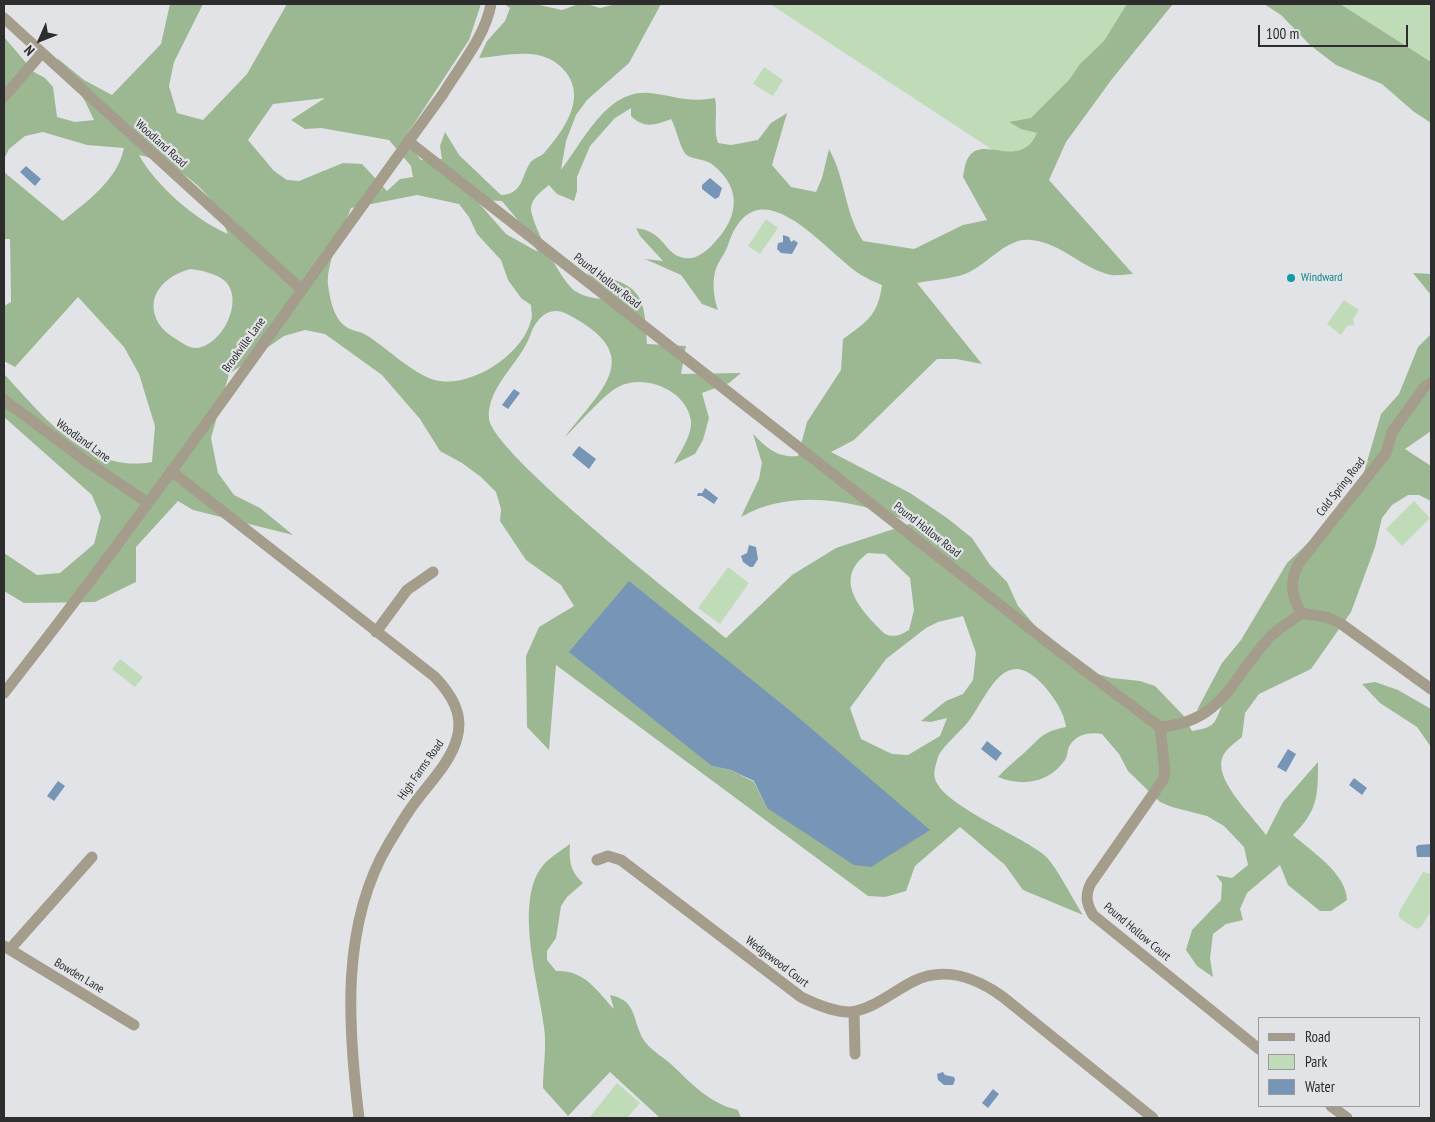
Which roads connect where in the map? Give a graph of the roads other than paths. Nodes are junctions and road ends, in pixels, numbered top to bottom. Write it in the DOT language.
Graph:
graph roads {
  1 [pos="491,4"];
  2 [pos="4,18"];
  3 [pos="41,54"];
  4 [pos="4,96"];
  5 [pos="408,142"];
  6 [pos="301,289"];
  7 [pos="1431,383"];
  8 [pos="4,400"];
  9 [pos="171,471"];
  10 [pos="148,503"];
  11 [pos="433,572"];
  12 [pos="1301,613"];
  13 [pos="376,632"];
  14 [pos="1431,688"];
  15 [pos="4,693"];
  16 [pos="1160,727"];
  17 [pos="92,858"];
  18 [pos="597,860"];
  19 [pos="7,948"];
  20 [pos="854,1012"];
  21 [pos="134,1025"];
  22 [pos="1258,1048"];
  23 [pos="855,1054"];
  24 [pos="1332,1107"];
  25 [pos="359,1118"];
  26 [pos="1153,1118"];
  27 [pos="1347,1118"];
  1 -- 5 [label="street, Brookville Lane"];
  2 -- 3 [label="street, Woodland Road"];
  3 -- 4 [label="street"];
  3 -- 6 [label="street, Woodland Road"];
  5 -- 6 [label="street, Brookville Lane"];
  5 -- 16 [label="street, Pound Hollow Road"];
  6 -- 9 [label="street, Brookville Lane"];
  7 -- 12 [label="street, Cold Spring Road"];
  8 -- 10 [label="street, Woodland Lane"];
  9 -- 10 [label="street, Brookville Lane"];
  9 -- 13 [label="street, High Farms Road"];
  10 -- 15 [label="street, Brookville Lane"];
  11 -- 13 [label="street"];
  12 -- 14 [label="street"];
  12 -- 16 [label="street"];
  13 -- 25 [label="street, High Farms Road"];
  16 -- 22 [label="street, Pound Hollow Court"];
  17 -- 19 [label="street, Bowden Lane"];
  18 -- 20 [label="street, Wedgewood Court"];
  19 -- 21 [label="street, Bowden Lane"];
  20 -- 23 [label="street"];
  20 -- 26 [label="street"];
  24 -- 27 [label="street"];
}
